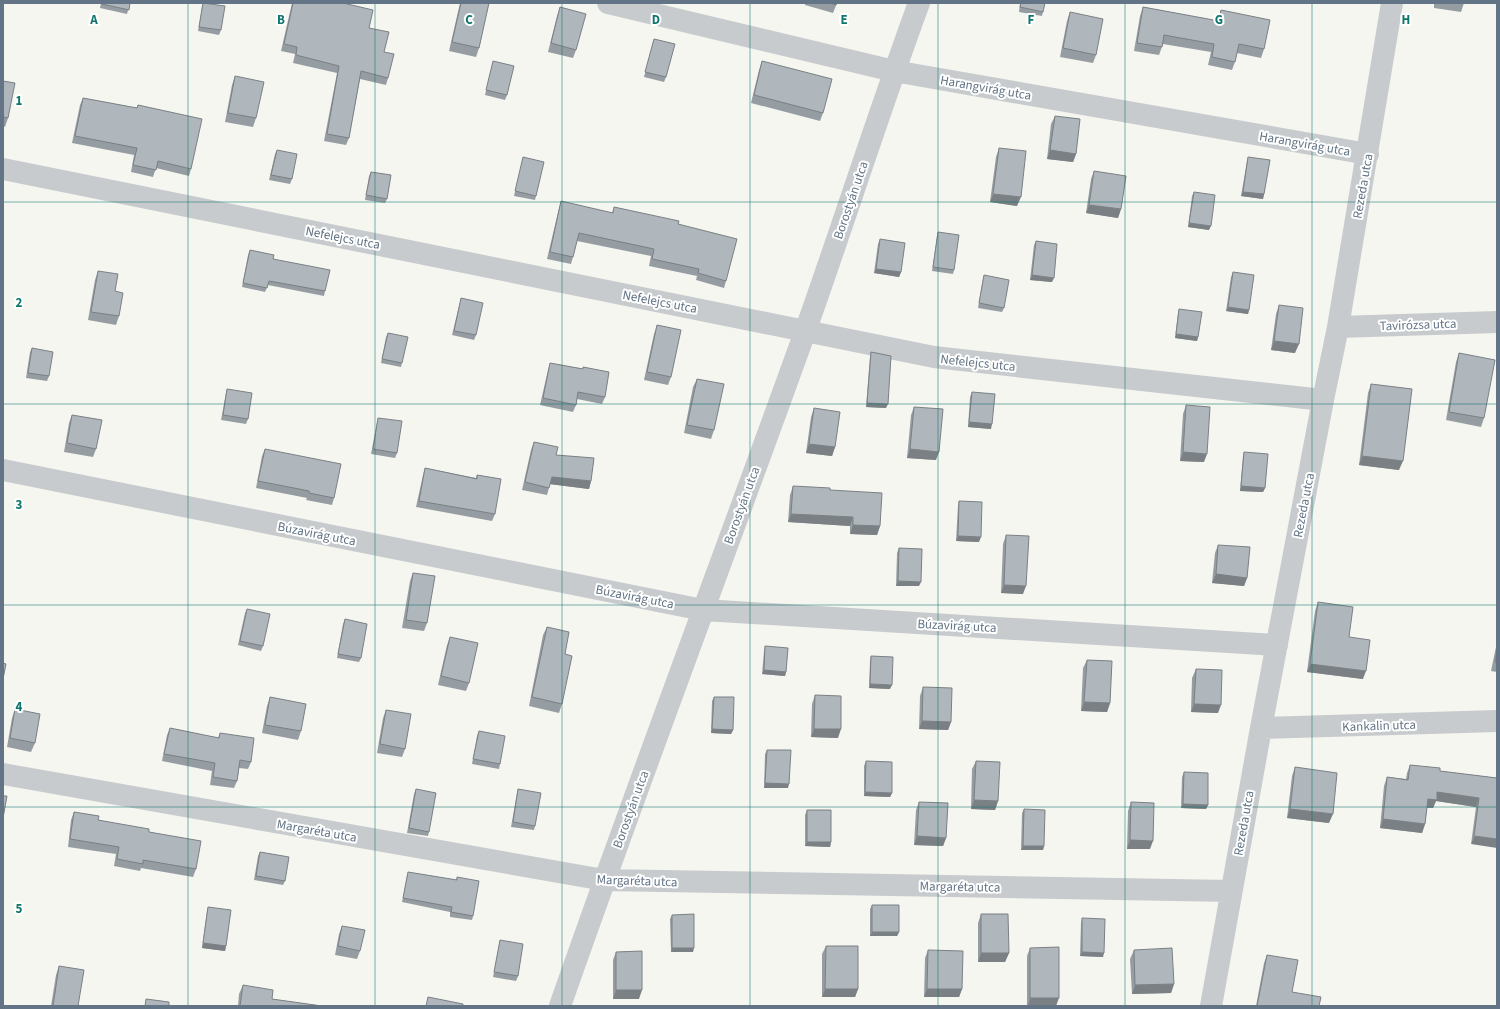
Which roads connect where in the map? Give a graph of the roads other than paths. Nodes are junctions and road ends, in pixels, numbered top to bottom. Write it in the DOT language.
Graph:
graph roads {
  1 [pos="608,3"];
  2 [pos="919,3"];
  3 [pos="1392,3"];
  4 [pos="894,71"];
  5 [pos="1368,154"];
  6 [pos="3,168"];
  7 [pos="1497,322"];
  8 [pos="1338,327"];
  9 [pos="805,330"];
  10 [pos="1323,400"];
  11 [pos="3,470"];
  12 [pos="703,610"];
  13 [pos="1277,645"];
  14 [pos="1497,721"];
  15 [pos="1261,728"];
  16 [pos="3,774"];
  17 [pos="604,880"];
  18 [pos="1231,891"];
  19 [pos="560,1006"];
  20 [pos="1211,1006"];
  1 -- 4 [label="street, Harangvirág utca"];
  2 -- 4 [label="street, Borostyán utca"];
  3 -- 5 [label="street, Rezeda utca"];
  4 -- 5 [label="street, Harangvirág utca"];
  4 -- 9 [label="street, Borostyán utca"];
  5 -- 8 [label="street, Rezeda utca"];
  6 -- 9 [label="street, Nefelejcs utca"];
  7 -- 8 [label="street, Tavirózsa utca"];
  8 -- 10 [label="street, Rezeda utca"];
  9 -- 10 [label="street, Nefelejcs utca"];
  9 -- 12 [label="street, Borostyán utca"];
  10 -- 13 [label="street, Rezeda utca"];
  11 -- 12 [label="street, Búzavirág utca"];
  12 -- 13 [label="street, Búzavirág utca"];
  12 -- 17 [label="street, Borostyán utca"];
  13 -- 15 [label="street, Rezeda utca"];
  14 -- 15 [label="street, Kankalin utca"];
  15 -- 18 [label="street, Rezeda utca"];
  16 -- 17 [label="street, Margaréta utca"];
  17 -- 18 [label="street, Margaréta utca"];
  17 -- 19 [label="street, Borostyán utca"];
  18 -- 20 [label="street, Rezeda utca"];
}
